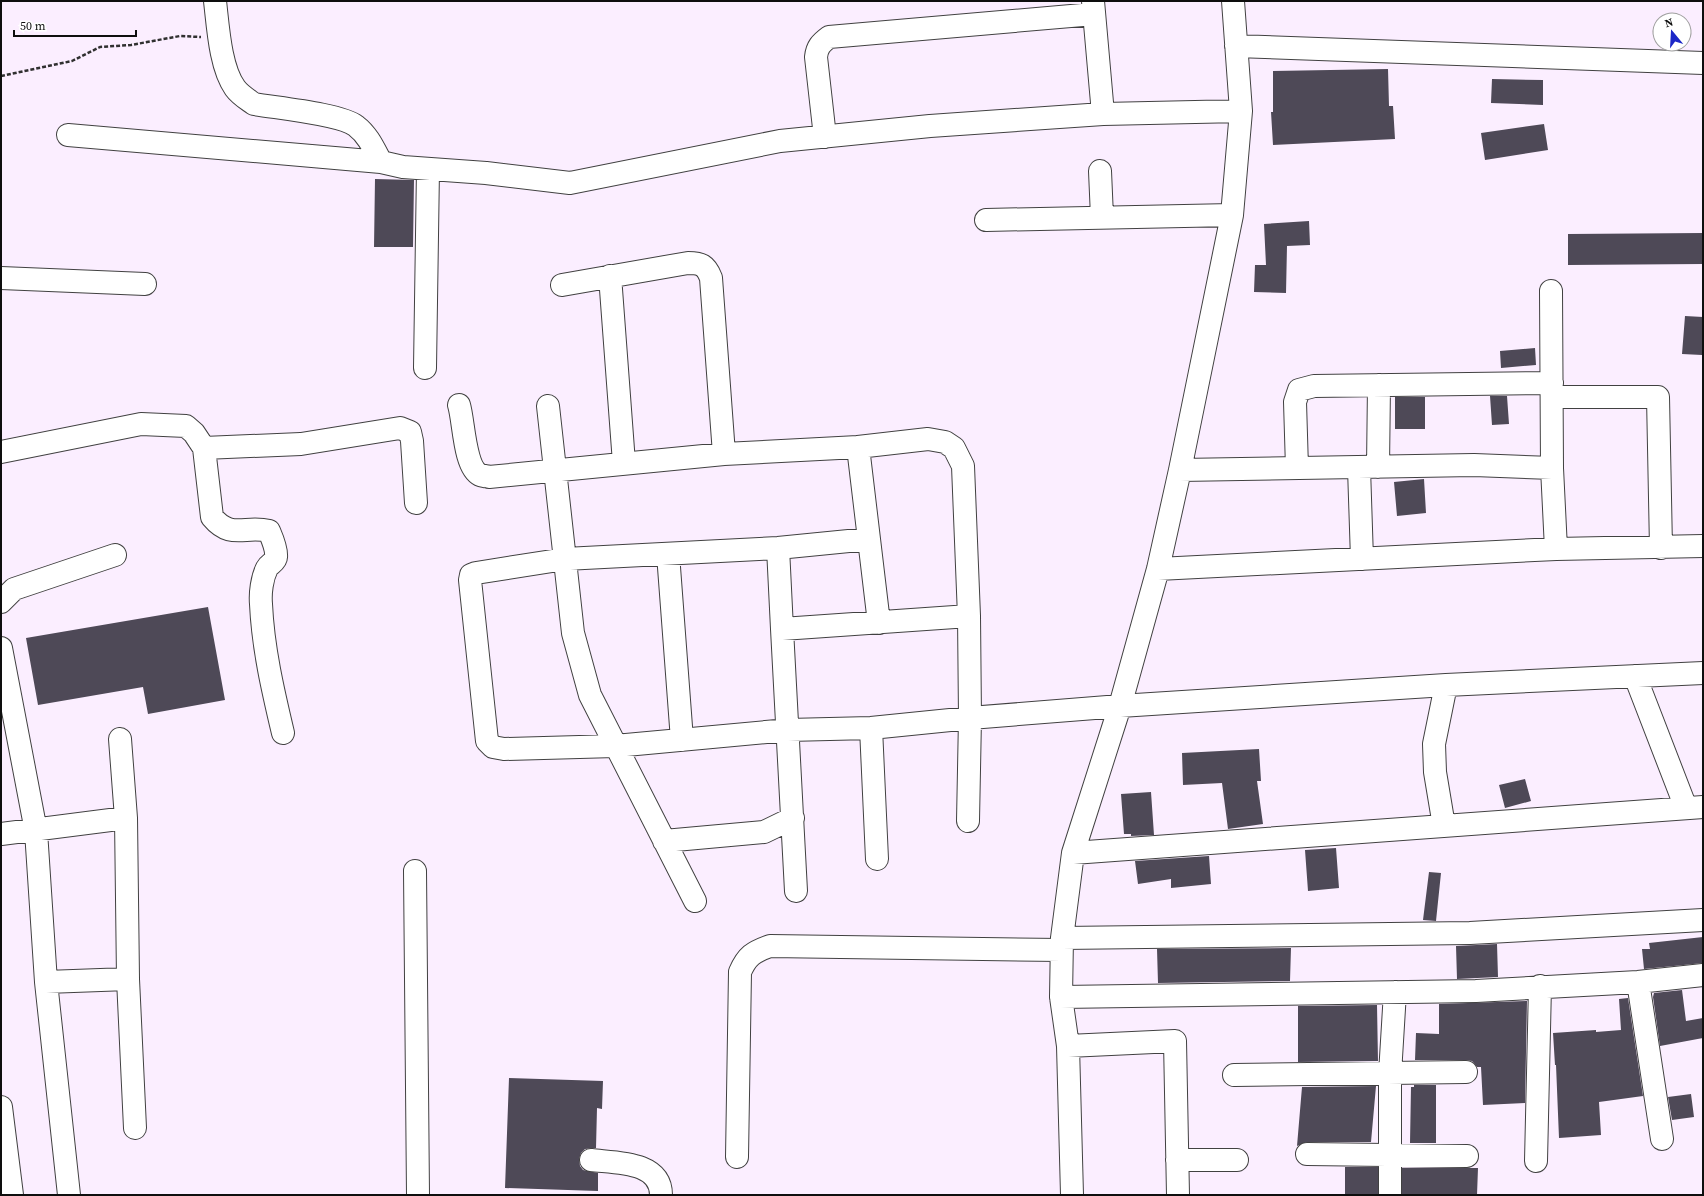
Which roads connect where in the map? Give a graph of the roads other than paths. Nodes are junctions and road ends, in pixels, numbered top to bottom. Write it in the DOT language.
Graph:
graph roads {
  1 [pos="215,1"];
  2 [pos="1233,1"];
  3 [pos="1093,8"];
  4 [pos="1236,46"];
  5 [pos="1703,63"];
  6 [pos="1241,111"];
  7 [pos="1103,114"];
  8 [pos="68,134"];
  9 [pos="825,137"];
  10 [pos="381,162"];
  11 [pos="428,169"];
  12 [pos="1100,171"];
  13 [pos="1232,215"];
  14 [pos="1102,217"];
  15 [pos="986,220"];
  16 [pos="610,276"];
  17 [pos="1,278"];
  18 [pos="145,284"];
  19 [pos="562,284"];
  20 [pos="1551,291"];
  21 [pos="425,368"];
  22 [pos="1379,385"];
  23 [pos="1552,390"];
  24 [pos="459,404"];
  25 [pos="548,406"];
  26 [pos="858,447"];
  27 [pos="204,448"];
  28 [pos="1,452"];
  29 [pos="724,454"];
  30 [pos="624,463"];
  31 [pos="1297,468"];
  32 [pos="1368,468"];
  33 [pos="1552,468"];
  34 [pos="555,470"];
  35 [pos="1180,470"];
  36 [pos="416,503"];
  37 [pos="868,539"];
  38 [pos="1703,546"];
  39 [pos="778,548"];
  40 [pos="1661,548"];
  41 [pos="1556,549"];
  42 [pos="668,554"];
  43 [pos="115,556"];
  44 [pos="565,559"];
  45 [pos="1362,559"];
  46 [pos="1158,569"];
  47 [pos="1,602"];
  48 [pos="969,616"];
  49 [pos="878,623"];
  50 [pos="782,629"];
  51 [pos="1,648"];
  52 [pos="1703,673"];
  53 [pos="1635,676"];
  54 [pos="1446,686"];
  55 [pos="1120,706"];
  56 [pos="970,718"];
  57 [pos="871,728"];
  58 [pos="788,730"];
  59 [pos="283,733"];
  60 [pos="120,739"];
  61 [pos="682,740"];
  62 [pos="615,746"];
  63 [pos="1695,808"];
  64 [pos="126,818"];
  65 [pos="793,818"];
  66 [pos="968,821"];
  67 [pos="1444,826"];
  68 [pos="36,830"];
  69 [pos="1,834"];
  70 [pos="664,841"];
  71 [pos="1073,853"];
  72 [pos="877,859"];
  73 [pos="415,871"];
  74 [pos="796,891"];
  75 [pos="694,901"];
  76 [pos="1703,920"];
  77 [pos="1061,944"];
  78 [pos="1703,975"];
  79 [pos="128,979"];
  80 [pos="46,982"];
  81 [pos="1638,982"];
  82 [pos="1540,986"];
  83 [pos="1395,992"];
  84 [pos="1061,997"];
  85 [pos="1068,1046"];
  86 [pos="1466,1072"];
  87 [pos="1390,1074"];
  88 [pos="1234,1075"];
  89 [pos="1,1110"];
  90 [pos="135,1128"];
  91 [pos="1662,1139"];
  92 [pos="1307,1154"];
  93 [pos="1390,1154"];
  94 [pos="4,1156"];
  95 [pos="1468,1156"];
  96 [pos="737,1157"];
  97 [pos="592,1160"];
  98 [pos="1177,1160"];
  99 [pos="1237,1160"];
  100 [pos="1536,1161"];
  101 [pos="12,1195"];
  102 [pos="69,1195"];
  103 [pos="418,1195"];
  104 [pos="661,1195"];
  105 [pos="1072,1195"];
  106 [pos="1178,1195"];
  107 [pos="1390,1195"];
  1 -- 10 [label="street"];
  2 -- 4 [label="street"];
  3 -- 7 [label="street"];
  3 -- 9 [label="street"];
  4 -- 5 [label="street"];
  4 -- 6 [label="street"];
  6 -- 7 [label="street"];
  6 -- 13 [label="street"];
  7 -- 9 [label="street"];
  8 -- 10 [label="street"];
  9 -- 11 [label="street"];
  10 -- 11 [label="street"];
  11 -- 21 [label="street"];
  12 -- 14 [label="street"];
  13 -- 14 [label="street"];
  13 -- 35 [label="street"];
  14 -- 15 [label="street"];
  16 -- 19 [label="street"];
  16 -- 29 [label="street"];
  16 -- 30 [label="street"];
  17 -- 18 [label="street"];
  20 -- 23 [label="street"];
  22 -- 23 [label="street"];
  22 -- 31 [label="street"];
  22 -- 32 [label="street"];
  23 -- 33 [label="street"];
  23 -- 40 [label="street"];
  24 -- 34 [label="street"];
  25 -- 34 [label="street"];
  26 -- 29 [label="street"];
  26 -- 37 [label="street"];
  26 -- 48 [label="street"];
  27 -- 28 [label="street"];
  27 -- 36 [label="street"];
  27 -- 59 [label="street"];
  29 -- 30 [label="street"];
  30 -- 34 [label="street"];
  31 -- 32 [label="street"];
  31 -- 35 [label="street"];
  32 -- 33 [label="street"];
  32 -- 45 [label="street"];
  33 -- 41 [label="street"];
  34 -- 44 [label="street"];
  35 -- 46 [label="street"];
  37 -- 39 [label="street"];
  37 -- 49 [label="street"];
  38 -- 40 [label="street"];
  39 -- 42 [label="street"];
  39 -- 50 [label="street"];
  40 -- 41 [label="street"];
  41 -- 45 [label="street"];
  42 -- 44 [label="street"];
  42 -- 61 [label="street"];
  43 -- 47 [label="street"];
  44 -- 62 [label="street"];
  44 -- 62 [label="street"];
  45 -- 46 [label="street"];
  46 -- 55 [label="street"];
  48 -- 49 [label="street"];
  48 -- 56 [label="street"];
  49 -- 50 [label="street"];
  50 -- 58 [label="street"];
  51 -- 68 [label="street"];
  52 -- 53 [label="street"];
  53 -- 54 [label="street"];
  53 -- 63 [label="street"];
  54 -- 55 [label="street"];
  54 -- 67 [label="street"];
  55 -- 56 [label="street"];
  55 -- 71 [label="street"];
  56 -- 57 [label="street"];
  56 -- 66 [label="street"];
  57 -- 58 [label="street"];
  57 -- 72 [label="street"];
  58 -- 61 [label="street"];
  58 -- 65 [label="street"];
  60 -- 64 [label="street"];
  61 -- 62 [label="street"];
  62 -- 70 [label="street"];
  63 -- 67 [label="street"];
  64 -- 68 [label="street"];
  64 -- 79 [label="street"];
  65 -- 70 [label="street"];
  65 -- 74 [label="street"];
  67 -- 71 [label="street"];
  68 -- 69 [label="street"];
  68 -- 80 [label="street"];
  70 -- 75 [label="street"];
  71 -- 77 [label="street"];
  73 -- 103 [label="street"];
  76 -- 77 [label="street"];
  77 -- 84 [label="street"];
  77 -- 96 [label="street"];
  78 -- 81 [label="street"];
  79 -- 80 [label="street"];
  79 -- 90 [label="street"];
  80 -- 102 [label="street"];
  81 -- 82 [label="street"];
  81 -- 91 [label="street"];
  82 -- 83 [label="street"];
  82 -- 100 [label="street"];
  83 -- 84 [label="street"];
  83 -- 87 [label="street"];
  84 -- 85 [label="street"];
  85 -- 98 [label="street"];
  85 -- 105 [label="street"];
  86 -- 87 [label="street"];
  87 -- 88 [label="street"];
  87 -- 93 [label="street"];
  89 -- 94 [label="street"];
  92 -- 93 [label="street"];
  93 -- 95 [label="street"];
  93 -- 107 [label="street"];
  94 -- 101 [label="street"];
  97 -- 104 [label="street"];
  98 -- 99 [label="street"];
  98 -- 106 [label="street"];
}
